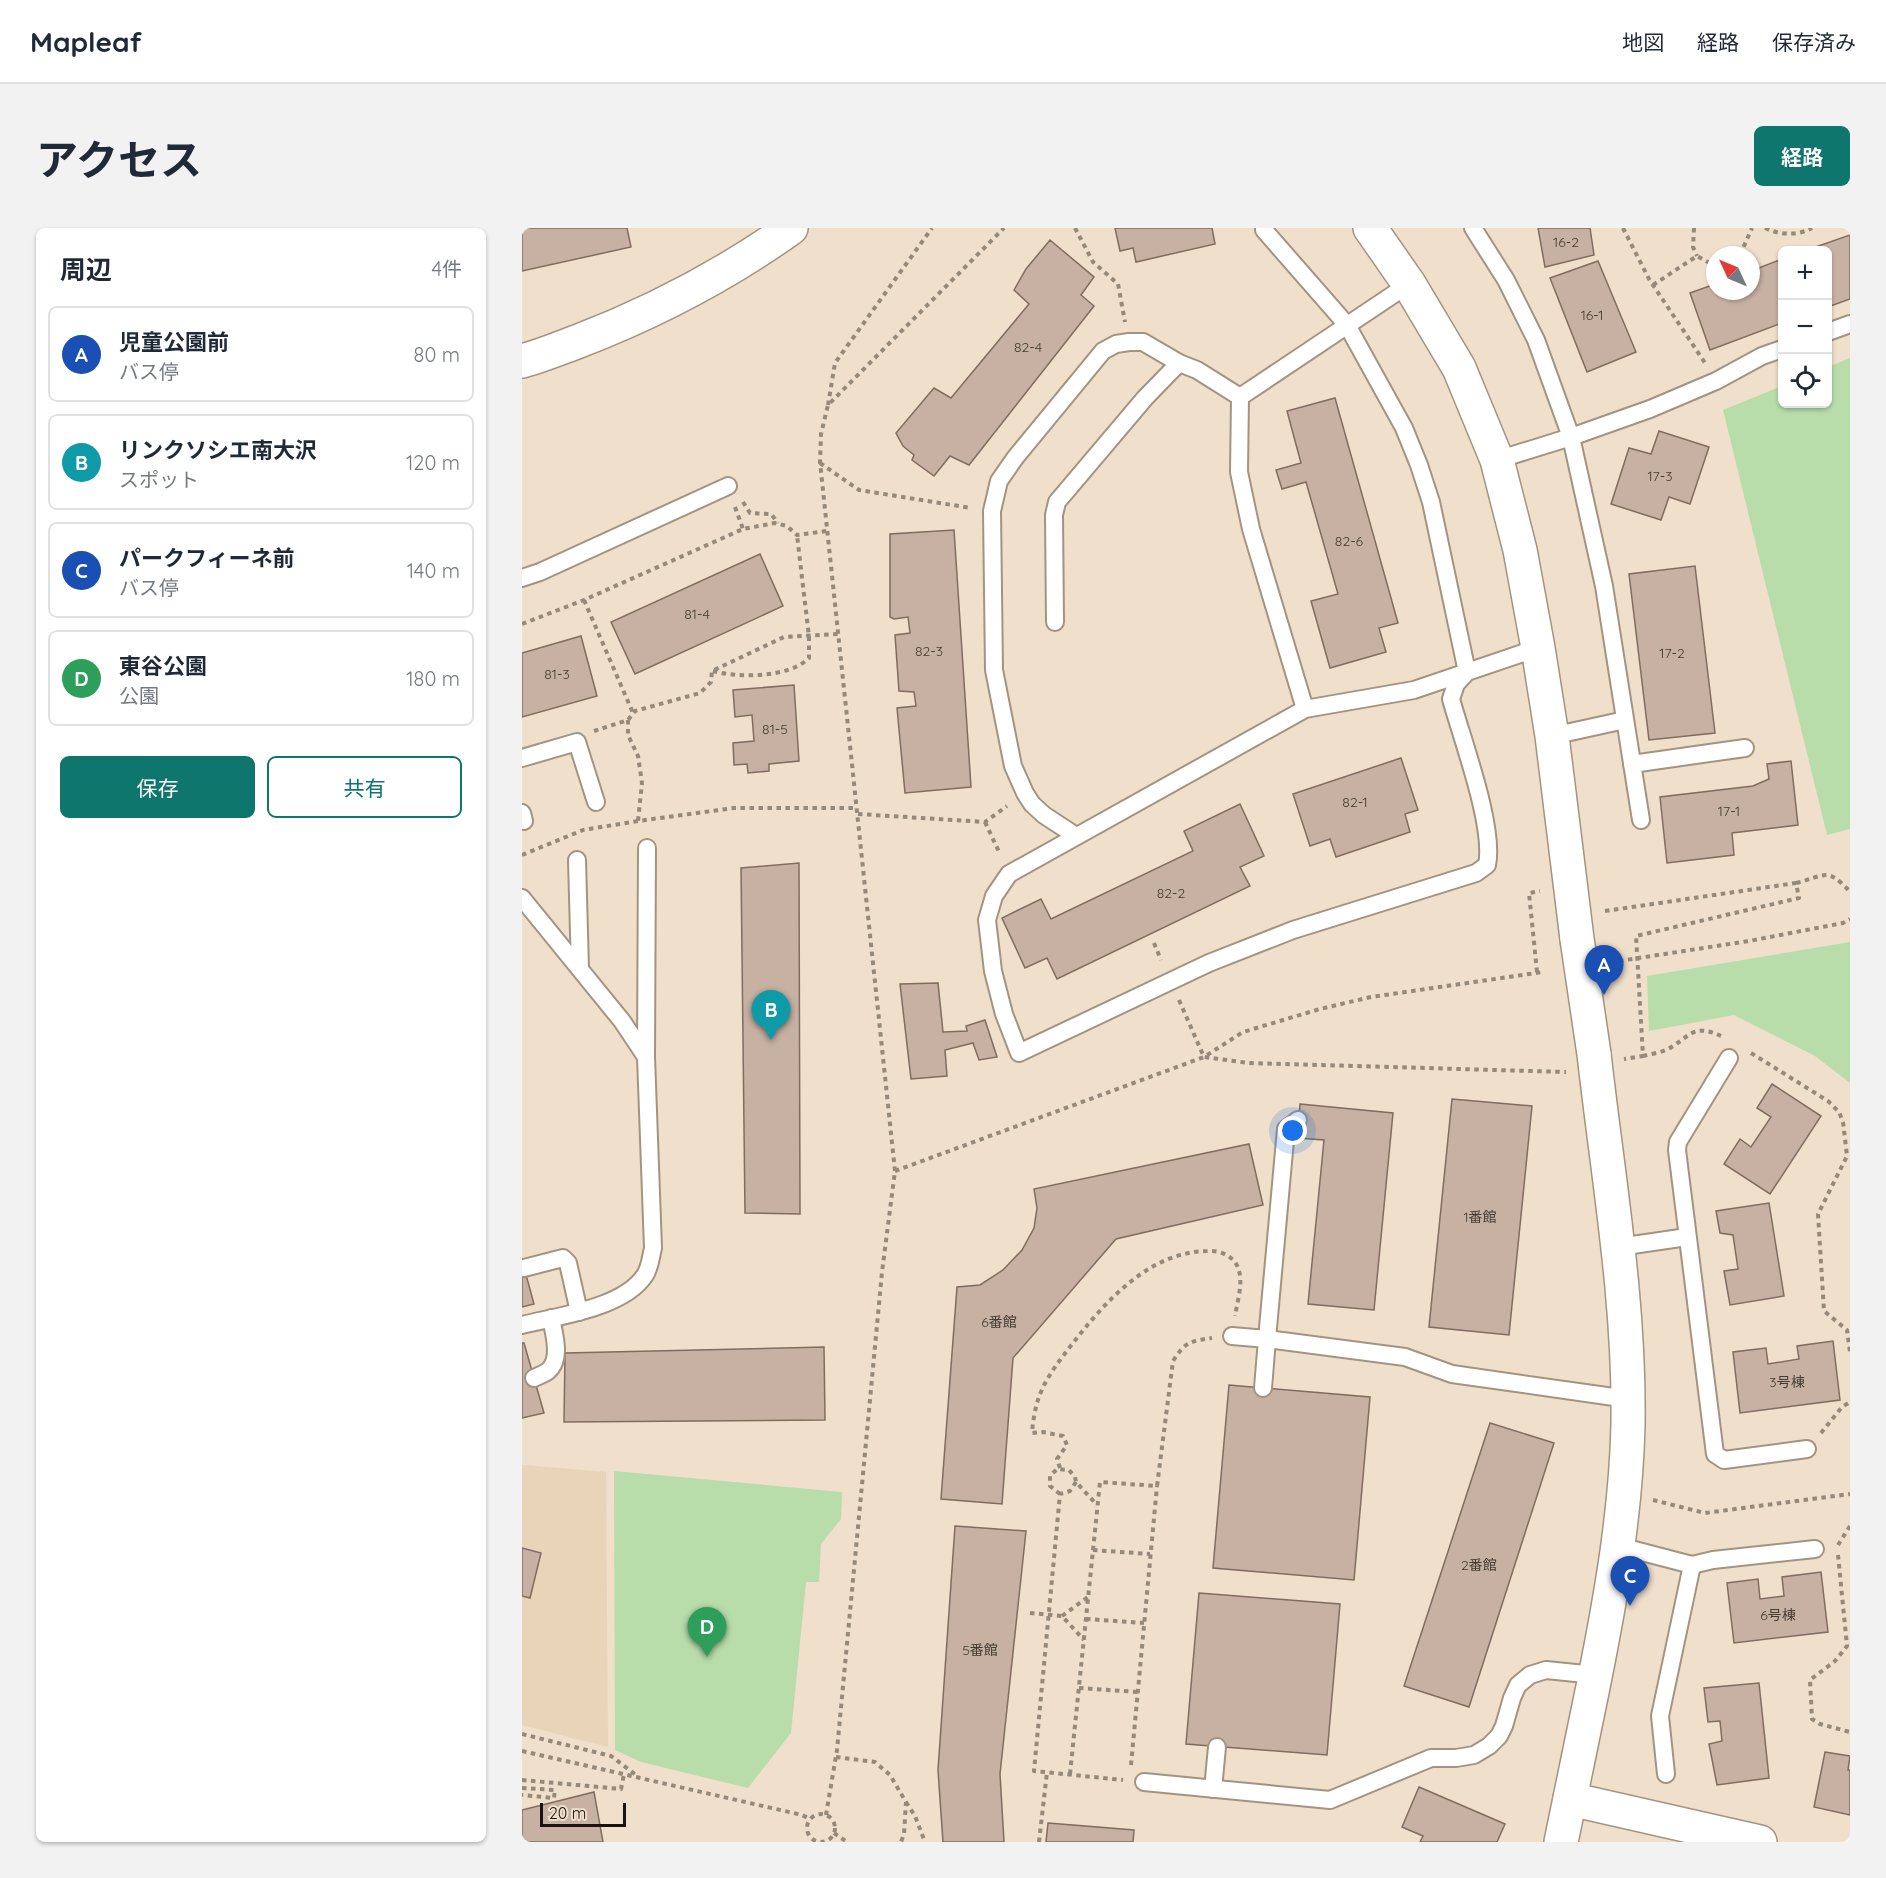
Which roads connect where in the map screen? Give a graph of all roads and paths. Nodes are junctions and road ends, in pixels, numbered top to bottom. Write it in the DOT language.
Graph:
graph roads {
  1 [pos="791,228"];
  2 [pos="932,228"];
  3 [pos="1004,228"];
  4 [pos="1075,228"];
  5 [pos="1370,228"];
  6 [pos="1473,228"];
  7 [pos="1623,228"];
  8 [pos="1694,228"];
  9 [pos="1752,228"];
  10 [pos="1765,228"];
  11 [pos="1812,228"];
  12 [pos="1264,230"];
  13 [pos="1744,246"];
  14 [pos="1697,256"];
  15 [pos="1706,263"];
  16 [pos="1409,284"];
  17 [pos="1653,285"];
  18 [pos="1850,324"];
  19 [pos="1347,325"];
  20 [pos="1832,330"];
  21 [pos="1129,342"];
  22 [pos="1778,350"];
  23 [pos="522,361"];
  24 [pos="1179,363"];
  25 [pos="1716,381"];
  26 [pos="1240,397"];
  27 [pos="828,405"];
  28 [pos="1571,437"];
  29 [pos="1497,460"];
  30 [pos="820,462"];
  31 [pos="728,486"];
  32 [pos="992,511"];
  33 [pos="780,524"];
  34 [pos="827,531"];
  35 [pos="797,535"];
  36 [pos="522,578"];
  37 [pos="584,600"];
  38 [pos="1055,622"];
  39 [pos="522,624"];
  40 [pos="839,634"];
  41 [pos="809,637"];
  42 [pos="1538,648"];
  43 [pos="712,671"];
  44 [pos="1467,672"];
  45 [pos="1305,709"];
  46 [pos="633,713"];
  47 [pos="628,720"];
  48 [pos="1625,720"];
  49 [pos="594,731"];
  50 [pos="1552,736"];
  51 [pos="1745,748"];
  52 [pos="522,758"];
  53 [pos="1632,764"];
  54 [pos="596,802"];
  55 [pos="857,808"];
  56 [pos="858,814"];
  57 [pos="638,820"];
  58 [pos="1641,820"];
  59 [pos="1076,836"];
  60 [pos="647,848"];
  61 [pos="522,855"];
  62 [pos="578,860"];
  63 [pos="1009,874"];
  64 [pos="1796,883"];
  65 [pos="1543,891"];
  66 [pos="1850,892"];
  67 [pos="522,898"];
  68 [pos="1601,911"];
  69 [pos="1850,919"];
  70 [pos="1636,959"];
  71 [pos="1619,961"];
  72 [pos="580,969"];
  73 [pos="1537,972"];
  74 [pos="1543,972"];
  75 [pos="1176,995"];
  76 [pos="1727,1039"];
  77 [pos="1747,1050"];
  78 [pos="1643,1056"];
  79 [pos="646,1057"];
  80 [pos="1204,1057"];
  81 [pos="1607,1057"];
  82 [pos="1729,1058"];
  83 [pos="1567,1072"];
  84 [pos="1298,1120"];
  85 [pos="895,1171"];
  86 [pos="1687,1237"];
  87 [pos="1619,1247"];
  88 [pos="524,1268"];
  89 [pos="579,1312"];
  90 [pos="551,1318"];
  91 [pos="522,1325"];
  92 [pos="1232,1336"];
  93 [pos="1267,1340"];
  94 [pos="1850,1352"];
  95 [pos="534,1377"];
  96 [pos="1263,1388"];
  97 [pos="1628,1399"];
  98 [pos="1850,1402"];
  99 [pos="1807,1449"];
  100 [pos="1060,1468"];
  101 [pos="1076,1482"];
  102 [pos="1157,1486"];
  103 [pos="1060,1494"];
  104 [pos="1850,1494"];
  105 [pos="1651,1499"];
  106 [pos="1098,1505"];
  107 [pos="1850,1526"];
  108 [pos="1619,1546"];
  109 [pos="1815,1549"];
  110 [pos="1093,1550"];
  111 [pos="1150,1554"];
  112 [pos="1692,1565"];
  113 [pos="1089,1597"];
  114 [pos="1030,1613"];
  115 [pos="1049,1615"];
  116 [pos="1062,1616"];
  117 [pos="1086,1619"];
  118 [pos="1144,1623"];
  119 [pos="1084,1640"];
  120 [pos="1595,1675"];
  121 [pos="1079,1688"];
  122 [pos="1138,1692"];
  123 [pos="1850,1732"];
  124 [pos="522,1734"];
  125 [pos="1218,1747"];
  126 [pos="522,1751"];
  127 [pos="836,1757"];
  128 [pos="1047,1772"];
  129 [pos="624,1774"];
  130 [pos="1070,1774"];
  131 [pos="1666,1774"];
  132 [pos="639,1778"];
  133 [pos="522,1780"];
  134 [pos="1137,1781"];
  135 [pos="522,1788"];
  136 [pos="1213,1789"];
  137 [pos="522,1795"];
  138 [pos="1570,1798"];
  139 [pos="906,1802"];
  140 [pos="826,1815"];
  141 [pos="810,1819"];
  142 [pos="834,1833"];
  143 [pos="821,1842"];
  144 [pos="826,1842"];
  145 [pos="847,1842"];
  146 [pos="901,1842"];
  147 [pos="925,1842"];
  148 [pos="1039,1842"];
  149 [pos="1561,1842"];
  150 [pos="1760,1842"];
  1 -- 23 [label="street"];
  2 -- 27 [label="path"];
  3 -- 27 [label="path"];
  4 -- 21 [label="path"];
  5 -- 16 [label="street"];
  6 -- 28 [label="lane"];
  7 -- 17 [label="path"];
  8 -- 14 [label="path"];
  9 -- 13 [label="path"];
  10 -- 11 [label="path"];
  12 -- 19 [label="lane"];
  14 -- 15 [label="path"];
  14 -- 17 [label="path"];
  16 -- 19 [label="lane"];
  16 -- 29 [label="street"];
  17 -- 25 [label="path"];
  18 -- 20 [label="lane"];
  19 -- 26 [label="lane"];
  19 -- 44 [label="lane"];
  21 -- 24 [label="lane"];
  21 -- 32 [label="lane"];
  22 -- 25 [label="lane"];
  24 -- 26 [label="lane"];
  24 -- 38 [label="lane"];
  25 -- 28 [label="lane"];
  26 -- 45 [label="lane"];
  27 -- 30 [label="path"];
  28 -- 29 [label="lane"];
  28 -- 48 [label="lane"];
  29 -- 42 [label="street"];
  30 -- 32 [label="path"];
  30 -- 34 [label="path"];
  31 -- 33 [label="path"];
  31 -- 36 [label="lane"];
  32 -- 59 [label="lane"];
  33 -- 35 [label="path"];
  33 -- 37 [label="path"];
  34 -- 35 [label="path"];
  34 -- 40 [label="path"];
  35 -- 41 [label="path"];
  37 -- 39 [label="path"];
  37 -- 46 [label="path"];
  40 -- 41 [label="path"];
  40 -- 55 [label="path"];
  41 -- 43 [label="path"];
  41 -- 43 [label="path"];
  42 -- 44 [label="lane"];
  42 -- 50 [label="street"];
  43 -- 46 [label="path"];
  44 -- 45 [label="lane"];
  44 -- 63 [label="lane"];
  45 -- 59 [label="lane"];
  46 -- 47 [label="path"];
  47 -- 49 [label="path"];
  47 -- 57 [label="path"];
  48 -- 50 [label="lane"];
  48 -- 53 [label="lane"];
  50 -- 81 [label="street, bridge"];
  51 -- 53 [label="lane"];
  52 -- 54 [label="lane"];
  53 -- 58 [label="lane"];
  55 -- 56 [label="path"];
  55 -- 57 [label="path"];
  56 -- 63 [label="path"];
  56 -- 85 [label="path"];
  57 -- 61 [label="path"];
  59 -- 63 [label="lane"];
  60 -- 79 [label="lane"];
  62 -- 72 [label="lane"];
  64 -- 66 [label="path"];
  64 -- 68 [label="path"];
  64 -- 70 [label="path"];
  65 -- 73 [label="path"];
  67 -- 72 [label="lane"];
  69 -- 70 [label="path"];
  70 -- 71 [label="path"];
  70 -- 78 [label="path"];
  72 -- 79 [label="lane"];
  73 -- 74 [label="path"];
  73 -- 80 [label="path"];
  75 -- 80 [label="path"];
  76 -- 78 [label="path"];
  77 -- 94 [label="path"];
  78 -- 81 [label="path"];
  79 -- 89 [label="lane"];
  80 -- 83 [label="path"];
  80 -- 85 [label="path"];
  81 -- 87 [label="street"];
  82 -- 86 [label="lane"];
  84 -- 93 [label="lane"];
  85 -- 127 [label="path"];
  86 -- 87 [label="lane"];
  86 -- 99 [label="lane"];
  87 -- 97 [label="street"];
  88 -- 89 [label="lane"];
  89 -- 90 [label="lane"];
  90 -- 91 [label="lane"];
  90 -- 95 [label="lane"];
  92 -- 93 [label="lane"];
  92 -- 100 [label="path"];
  92 -- 102 [label="path"];
  93 -- 96 [label="lane"];
  93 -- 97 [label="lane"];
  97 -- 108 [label="street"];
  98 -- 99 [label="path"];
  100 -- 101 [label="path"];
  100 -- 103 [label="path"];
  101 -- 103 [label="path"];
  101 -- 106 [label="path"];
  102 -- 106 [label="path"];
  102 -- 111 [label="path"];
  103 -- 115 [label="path"];
  104 -- 105 [label="path"];
  106 -- 110 [label="path"];
  107 -- 123 [label="path"];
  108 -- 112 [label="lane"];
  108 -- 120 [label="street"];
  109 -- 112 [label="lane"];
  110 -- 111 [label="path"];
  110 -- 113 [label="path"];
  111 -- 118 [label="path"];
  112 -- 131 [label="lane"];
  113 -- 116 [label="path"];
  113 -- 117 [label="path"];
  114 -- 115 [label="path"];
  115 -- 116 [label="path"];
  115 -- 128 [label="path"];
  116 -- 119 [label="path"];
  117 -- 118 [label="path"];
  117 -- 119 [label="path"];
  118 -- 122 [label="path"];
  119 -- 121 [label="path"];
  120 -- 136 [label="lane"];
  120 -- 138 [label="street"];
  121 -- 122 [label="path"];
  121 -- 130 [label="path"];
  122 -- 134 [label="path"];
  124 -- 132 [label="path"];
  125 -- 136 [label="lane"];
  126 -- 129 [label="path"];
  127 -- 139 [label="path"];
  127 -- 140 [label="path"];
  128 -- 130 [label="path"];
  128 -- 148 [label="path"];
  129 -- 132 [label="path"];
  129 -- 133 [label="path"];
  130 -- 134 [label="path"];
  132 -- 141 [label="path"];
  134 -- 136 [label="lane"];
  135 -- 137 [label="path"];
  138 -- 149 [label="street"];
  138 -- 150 [label="street"];
  139 -- 146 [label="path"];
  139 -- 147 [label="path"];
  140 -- 141 [label="path"];
  140 -- 142 [label="path"];
  141 -- 143 [label="path"];
  142 -- 144 [label="path"];
  142 -- 145 [label="path"];
  143 -- 144 [label="path"];
}
